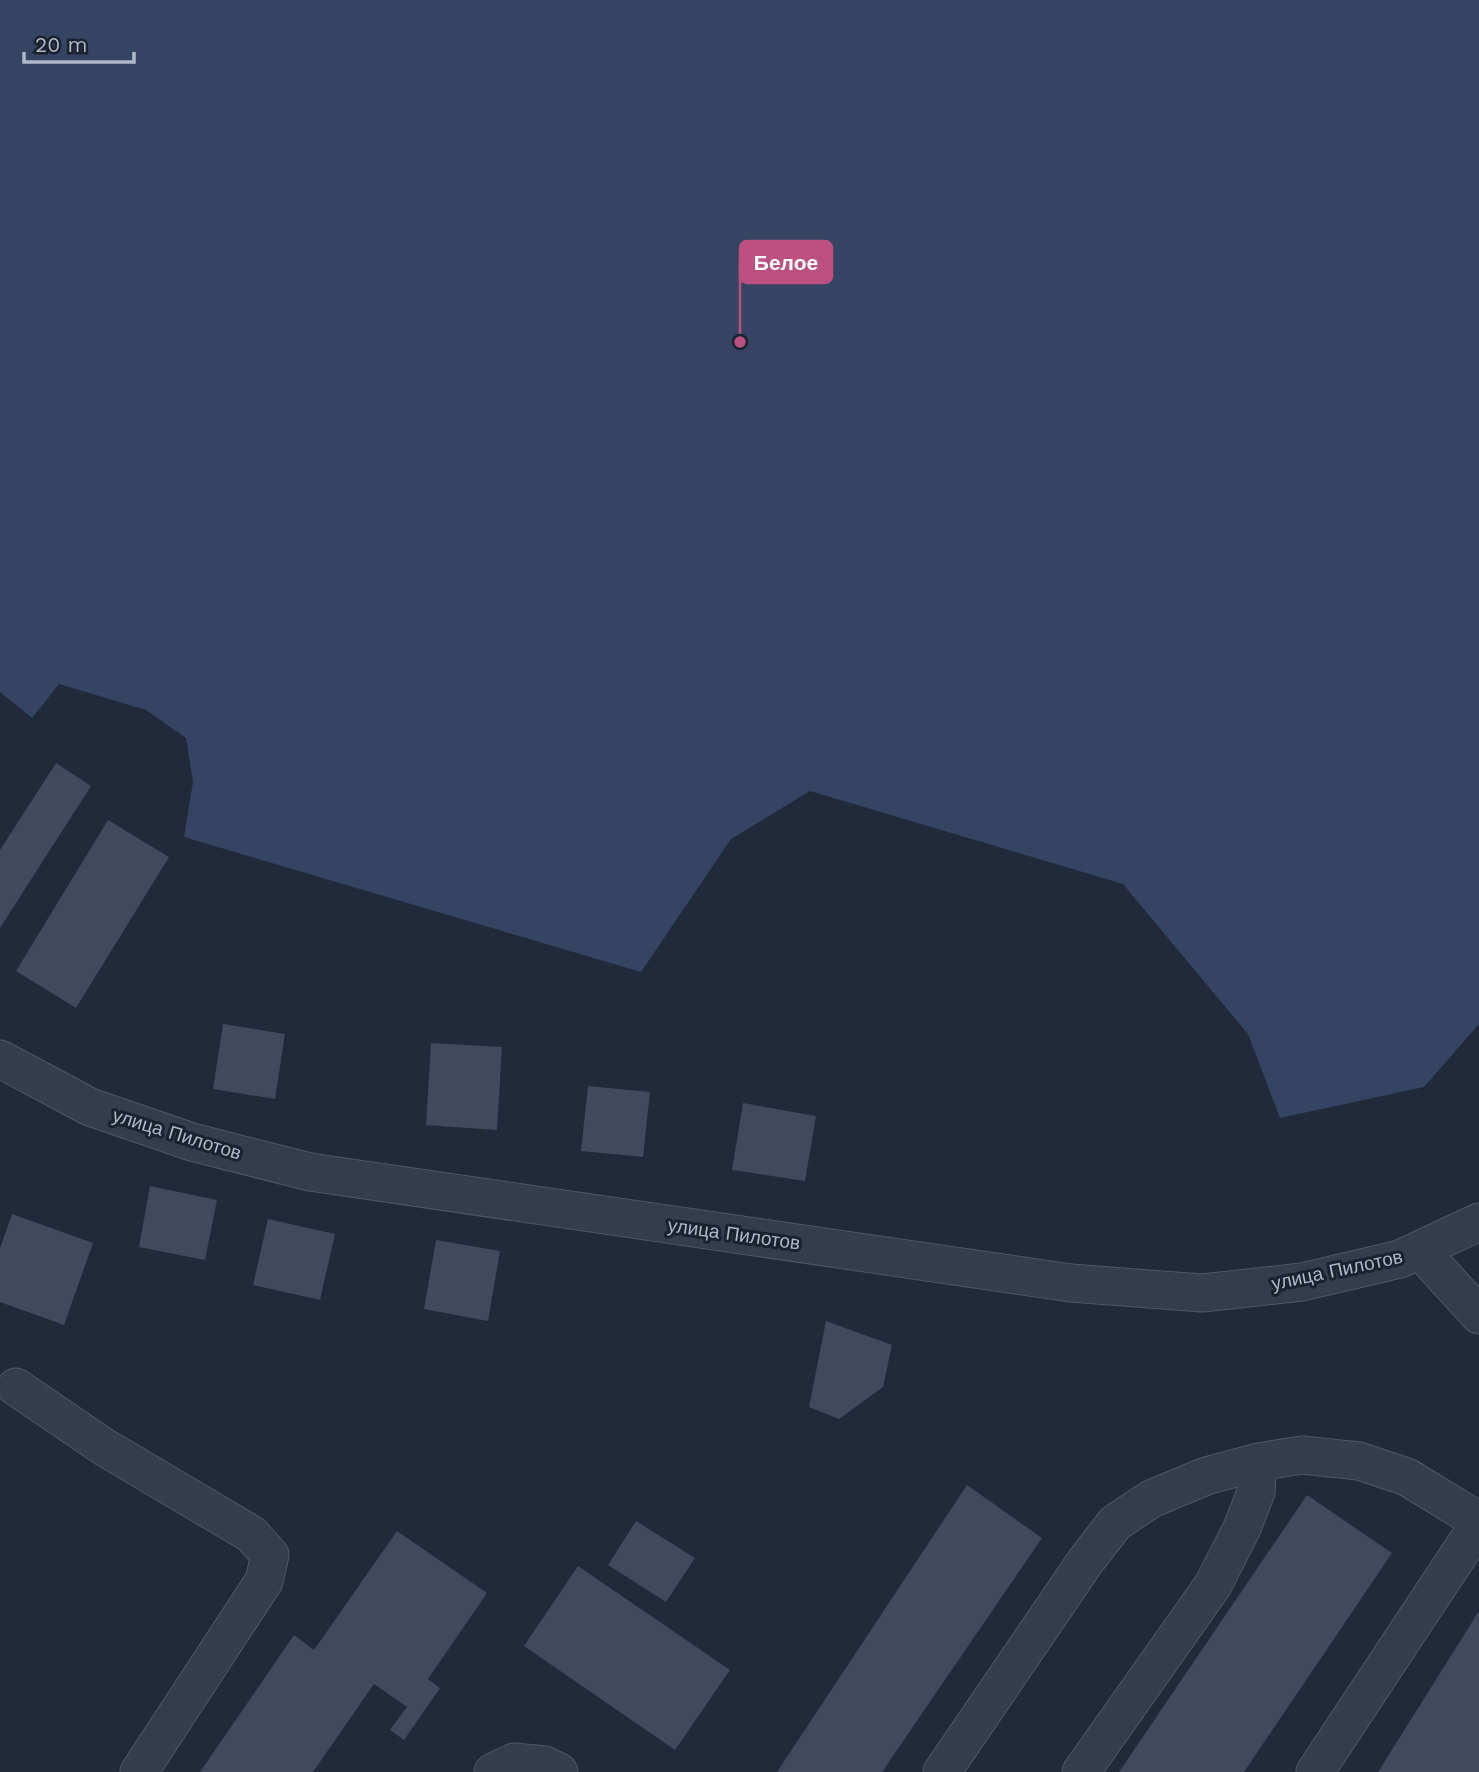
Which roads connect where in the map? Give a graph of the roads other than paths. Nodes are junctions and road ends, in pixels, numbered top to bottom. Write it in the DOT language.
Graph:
graph roads {
  1 [pos="0,1059"];
  2 [pos="1479,1222"];
  3 [pos="1420,1250"];
  4 [pos="1479,1315"];
  5 [pos="16,1387"];
  6 [pos="1258,1462"];
  7 [pos="1479,1522"];
  8 [pos="139,1772"];
  9 [pos="493,1772"];
  10 [pos="559,1772"];
  11 [pos="942,1772"];
  12 [pos="1082,1772"];
  13 [pos="1315,1772"];
  1 -- 3 [label="street, улица Пилотов"];
  2 -- 3 [label="street, улица Пилотов"];
  3 -- 4 [label="street"];
  5 -- 8 [label="street"];
  6 -- 7 [label="street"];
  6 -- 11 [label="street"];
  6 -- 12 [label="street"];
  7 -- 13 [label="street"];
  9 -- 10 [label="street"];
}
